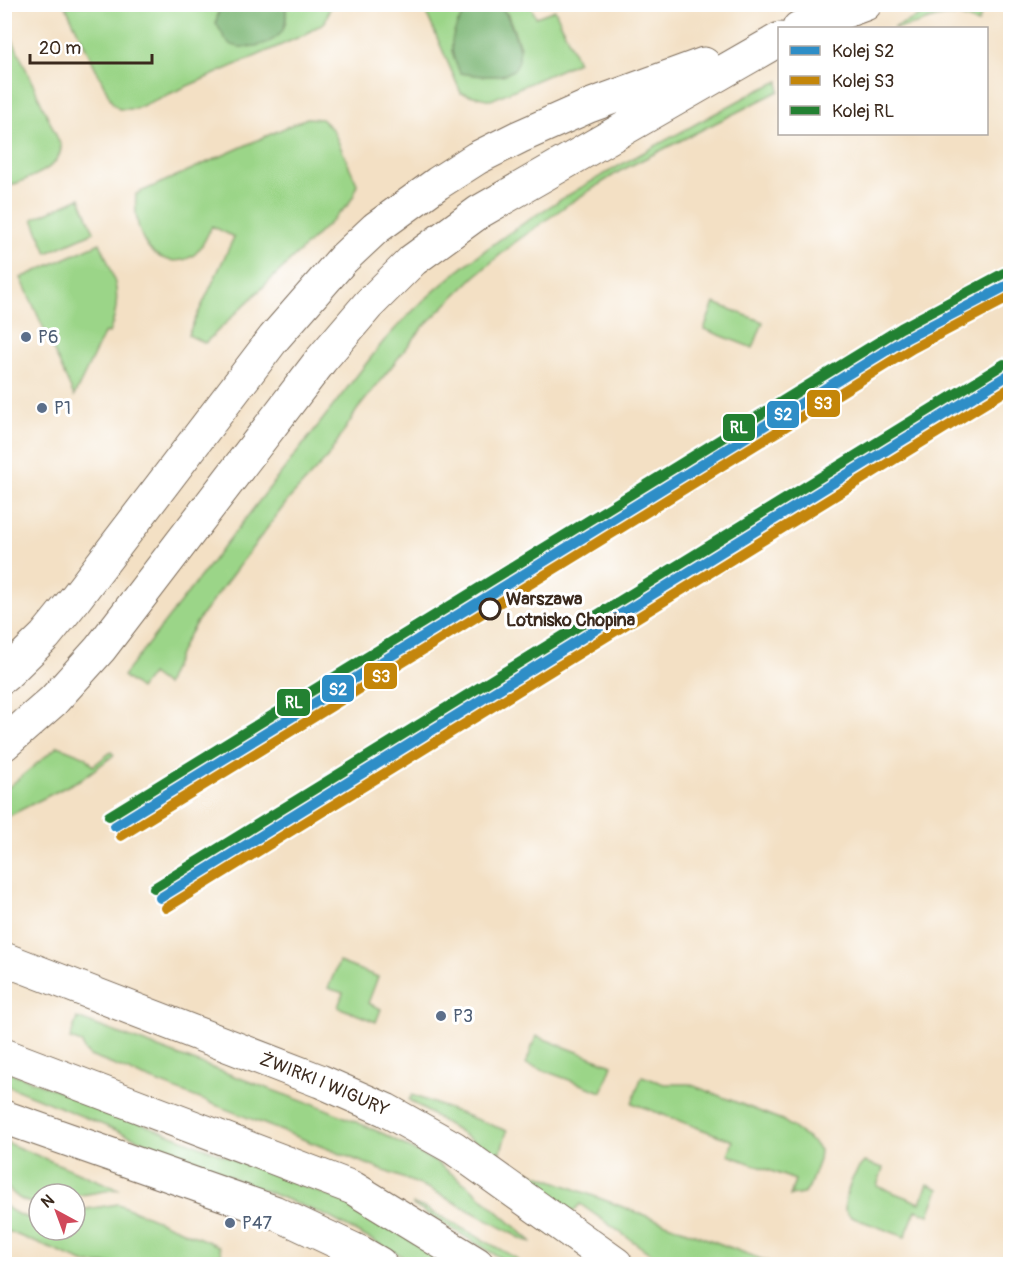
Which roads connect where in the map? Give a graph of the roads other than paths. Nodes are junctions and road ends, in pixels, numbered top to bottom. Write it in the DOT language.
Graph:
graph roads {
  1 [pos="865,4"];
  2 [pos="802,27"];
  3 [pos="778,38"];
  4 [pos="778,38"];
  5 [pos="4,676"];
  6 [pos="4,744"];
  7 [pos="4,959"];
  8 [pos="4,1054"];
  9 [pos="4,1117"];
  10 [pos="380,1264"];
  11 [pos="477,1264"];
  12 [pos="615,1264"];
  1 -- 2 [label="street"];
  3 -- 5 [label="street"];
  4 -- 6 [label="street"];
  7 -- 12 [label="street, ŻWIRKI I WIGURY"];
  8 -- 11 [label="street"];
  9 -- 10 [label="street"];
}
